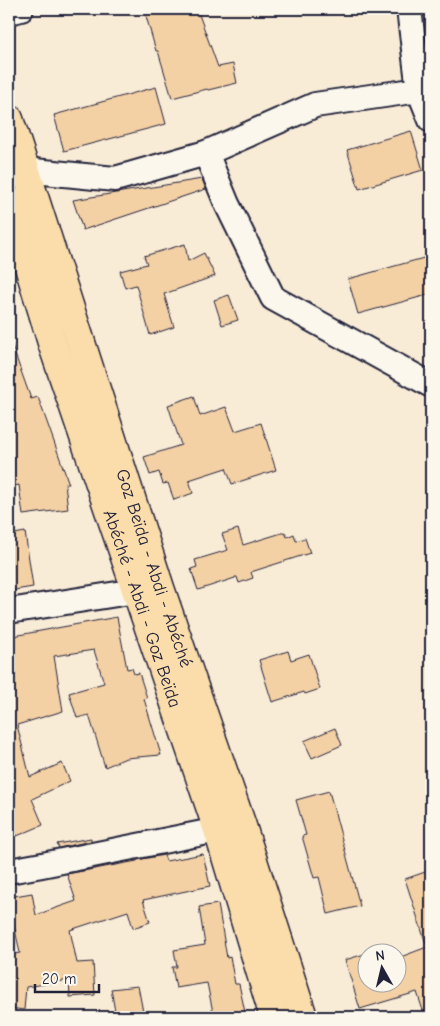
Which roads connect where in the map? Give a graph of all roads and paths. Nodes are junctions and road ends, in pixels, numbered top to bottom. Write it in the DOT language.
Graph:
graph roads {
  1 [pos="21,9"];
  2 [pos="408,9"];
  3 [pos="9,12"];
  4 [pos="419,90"];
  5 [pos="9,119"];
  6 [pos="431,120"];
  7 [pos="206,153"];
  8 [pos="17,171"];
  9 [pos="9,201"];
  10 [pos="431,385"];
  11 [pos="136,591"];
  12 [pos="9,611"];
  13 [pos="218,830"];
  14 [pos="9,871"];
  15 [pos="274,1017"];
  16 [pos="303,1017"];
  1 -- 3 [label="street"];
  2 -- 4 [label="street"];
  4 -- 6 [label="street"];
  4 -- 7 [label="street"];
  5 -- 8 [label="main road, Goz Beïda - Abdi - Abéché"];
  7 -- 8 [label="street"];
  7 -- 10 [label="street"];
  8 -- 16 [label="main road, Goz Beïda - Abdi - Abéché"];
  9 -- 11 [label="main road, Abéché - Abdi - Goz Beïda"];
  11 -- 12 [label="street"];
  11 -- 13 [label="main road, Abéché - Abdi - Goz Beïda"];
  13 -- 14 [label="street"];
  13 -- 15 [label="main road, Abéché - Abdi - Goz Beïda"];
}
